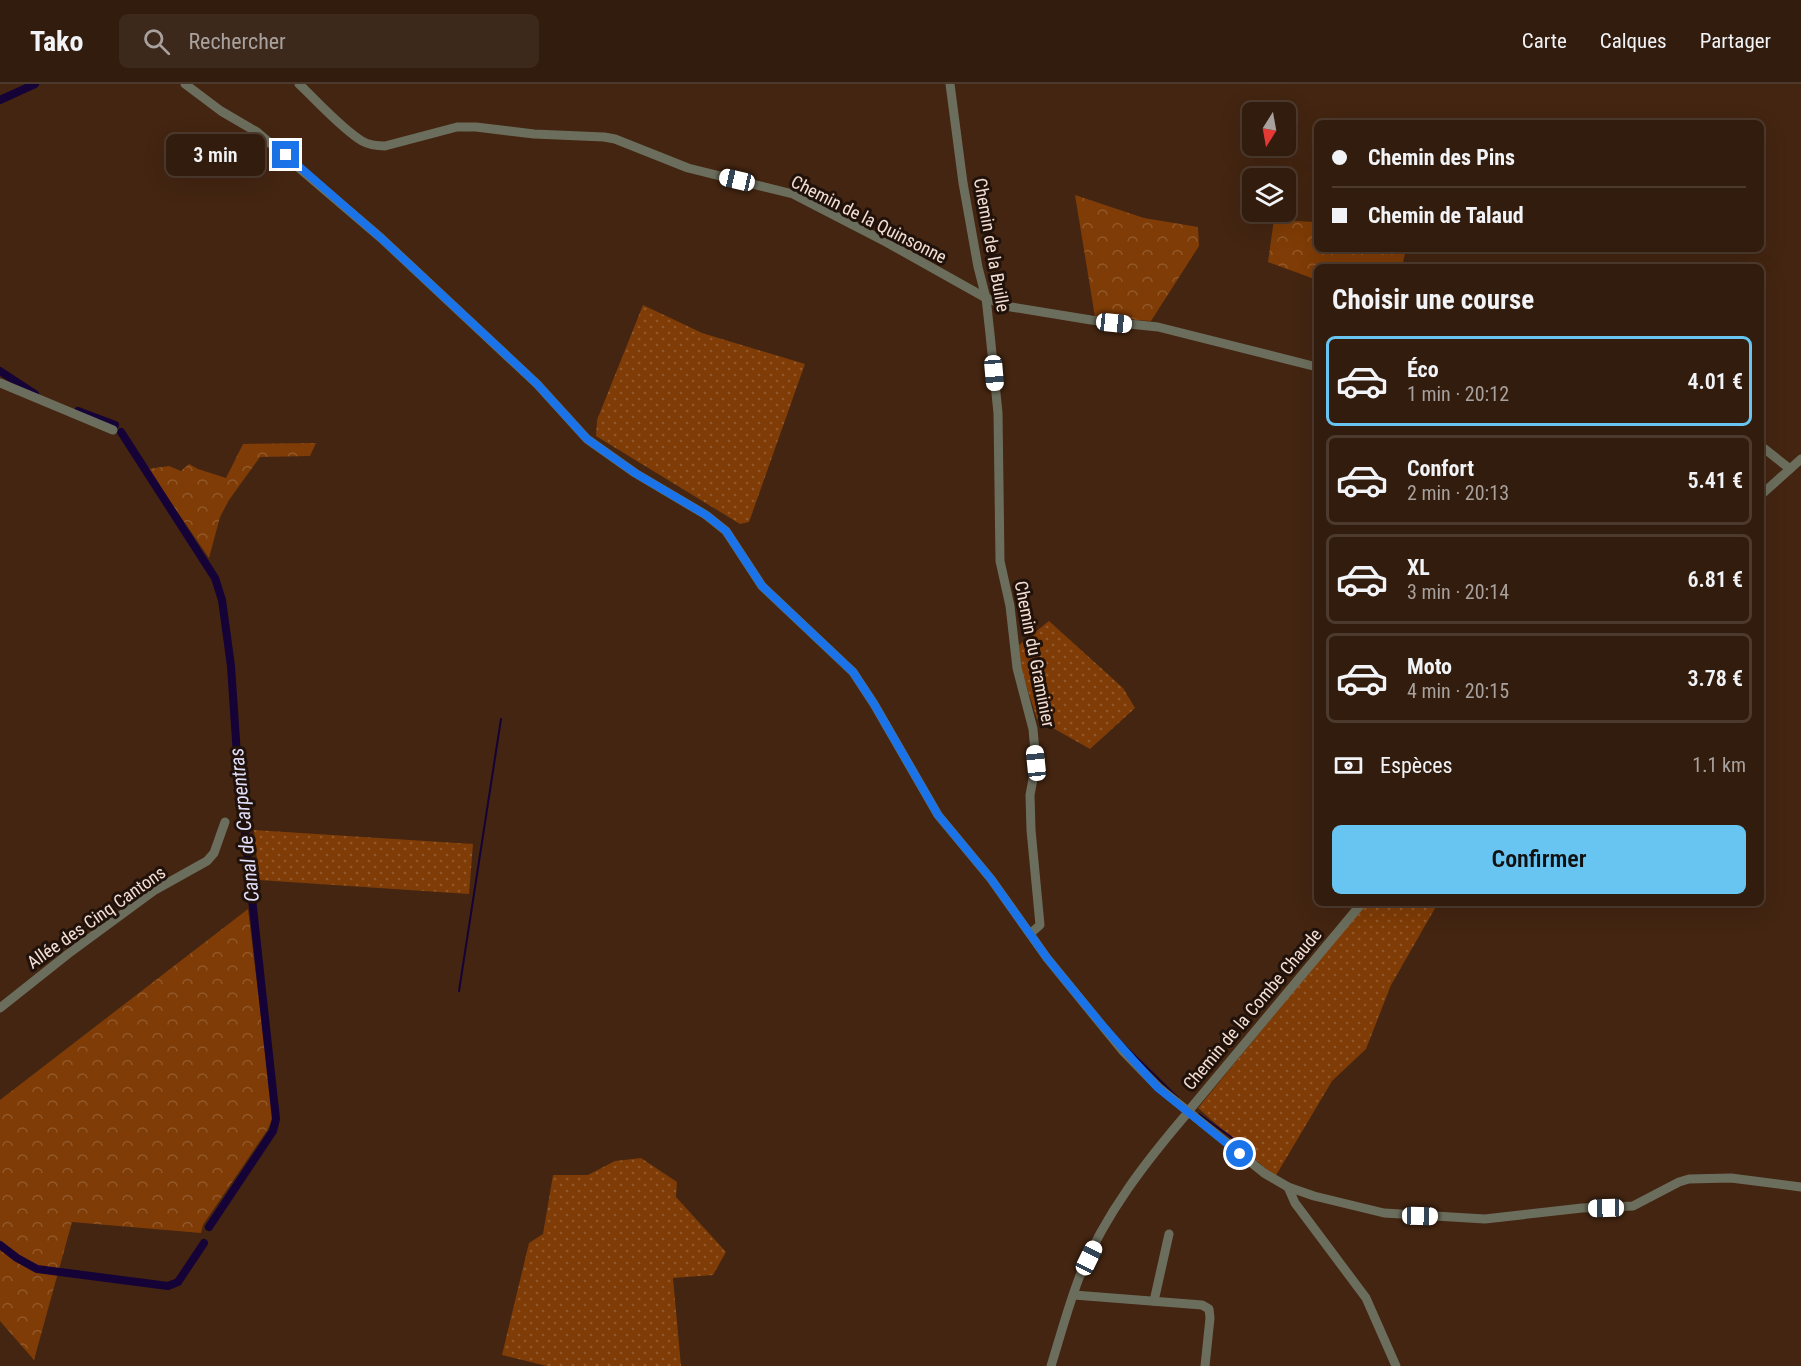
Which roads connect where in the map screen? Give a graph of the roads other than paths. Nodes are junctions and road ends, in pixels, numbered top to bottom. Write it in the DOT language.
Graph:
graph roads {
  1 [pos="185,84"];
  2 [pos="299,84"];
  3 [pos="950,84"];
  4 [pos="986,298"];
  5 [pos="1314,366"];
  6 [pos="0,383"];
  7 [pos="998,413"];
  8 [pos="113,430"];
  9 [pos="1764,448"];
  10 [pos="1801,459"];
  11 [pos="1790,469"];
  12 [pos="1764,492"];
  13 [pos="225,822"];
  14 [pos="1360,906"];
  15 [pos="1031,933"];
  16 [pos="0,1008"];
  17 [pos="1190,1110"];
  18 [pos="1288,1187"];
  19 [pos="1801,1187"];
  20 [pos="1169,1234"];
  21 [pos="1074,1294"];
  22 [pos="1154,1301"];
  23 [pos="1051,1366"];
  24 [pos="1205,1366"];
  25 [pos="1396,1366"];
  1 -- 15 [label="street"];
  2 -- 4 [label="street, Chemin de la Quinsonne"];
  3 -- 4 [label="street, Chemin de la Buille"];
  4 -- 5 [label="street, Chemin de la Quinsonne"];
  4 -- 7 [label="street, Chemin de la Buille"];
  6 -- 8 [label="street"];
  7 -- 15 [label="street, Chemin du Graminier"];
  9 -- 11 [label="street"];
  10 -- 11 [label="street"];
  11 -- 12 [label="street"];
  13 -- 16 [label="street, Allée des Cinq Cantons"];
  14 -- 17 [label="street, Chemin de la Combe Chaude"];
  15 -- 17 [label="street"];
  17 -- 18 [label="street"];
  17 -- 21 [label="street, Chemin de la Combe Chaude"];
  18 -- 19 [label="street"];
  18 -- 25 [label="street"];
  20 -- 22 [label="street"];
  21 -- 22 [label="street"];
  21 -- 23 [label="street, Chemin de la Combe Chaude"];
  22 -- 24 [label="street"];
}
